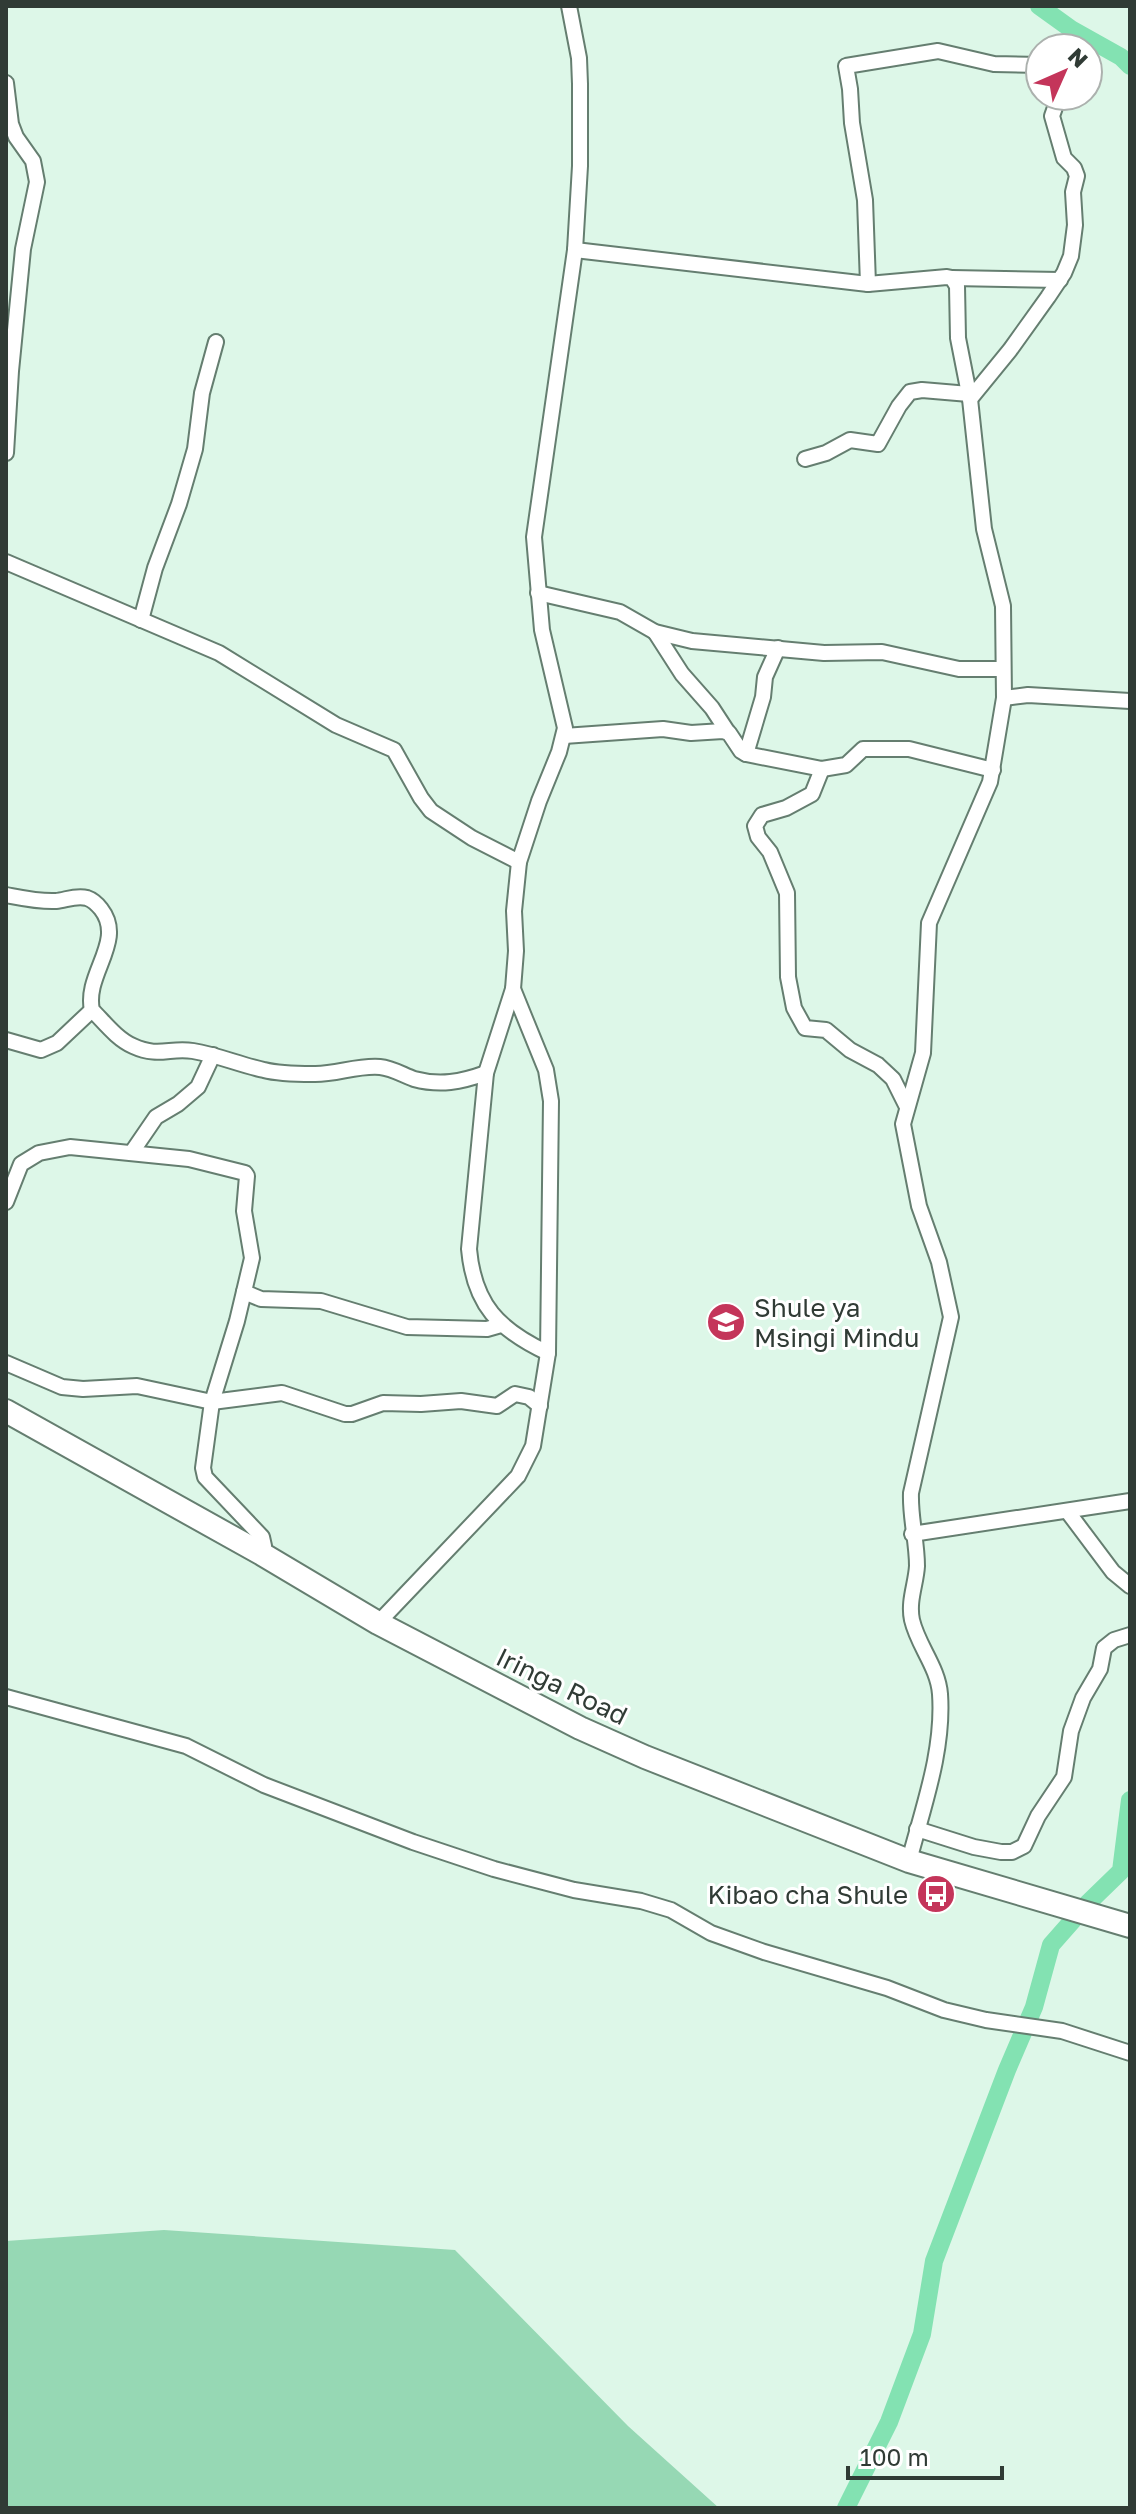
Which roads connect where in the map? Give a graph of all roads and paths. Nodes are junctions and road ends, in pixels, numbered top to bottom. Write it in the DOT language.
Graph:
graph roads {
  1 [pos="569,6"];
  2 [pos="1024,65"];
  3 [pos="6,83"];
  4 [pos="1053,112"];
  5 [pos="575,250"];
  6 [pos="952,278"];
  7 [pos="1060,280"];
  8 [pos="868,284"];
  9 [pos="216,342"];
  10 [pos="969,397"];
  11 [pos="6,453"];
  12 [pos="805,459"];
  13 [pos="6,562"];
  14 [pos="538,593"];
  15 [pos="141,620"];
  16 [pos="655,632"];
  17 [pos="778,648"];
  18 [pos="1002,669"];
  19 [pos="1004,698"];
  20 [pos="1130,701"];
  21 [pos="727,731"];
  22 [pos="564,736"];
  23 [pos="746,754"];
  24 [pos="822,769"];
  25 [pos="993,770"];
  26 [pos="519,862"];
  27 [pos="6,895"];
  28 [pos="513,989"];
  29 [pos="92,1010"];
  30 [pos="6,1040"];
  31 [pos="213,1055"];
  32 [pos="486,1073"];
  33 [pos="906,1105"];
  34 [pos="132,1152"];
  35 [pos="6,1202"];
  36 [pos="244,1292"];
  37 [pos="501,1325"];
  38 [pos="548,1353"];
  39 [pos="6,1363"];
  40 [pos="212,1402"];
  41 [pos="540,1406"];
  42 [pos="6,1411"];
  43 [pos="1130,1501"];
  44 [pos="1068,1512"];
  45 [pos="912,1534"];
  46 [pos="262,1554"];
  47 [pos="1130,1586"];
  48 [pos="378,1623"];
  49 [pos="1130,1635"];
  50 [pos="6,1697"];
  51 [pos="917,1829"];
  52 [pos="909,1861"];
  53 [pos="1130,1926"];
  54 [pos="1130,2053"];
  1 -- 5 [label="street"];
  2 -- 8 [label="street"];
  3 -- 11 [label="street"];
  4 -- 7 [label="street"];
  5 -- 8 [label="street"];
  5 -- 14 [label="street"];
  6 -- 7 [label="street"];
  6 -- 8 [label="street"];
  6 -- 10 [label="street"];
  7 -- 10 [label="street"];
  9 -- 15 [label="street"];
  10 -- 12 [label="street"];
  10 -- 18 [label="street"];
  13 -- 15 [label="street"];
  14 -- 16 [label="street"];
  14 -- 22 [label="street"];
  15 -- 26 [label="street"];
  16 -- 17 [label="street"];
  16 -- 21 [label="street"];
  17 -- 18 [label="street"];
  17 -- 23 [label="street"];
  18 -- 19 [label="street"];
  19 -- 20 [label="street"];
  19 -- 25 [label="street"];
  21 -- 22 [label="street"];
  21 -- 23 [label="street"];
  22 -- 26 [label="street"];
  23 -- 24 [label="street"];
  24 -- 25 [label="street"];
  24 -- 33 [label="street"];
  25 -- 33 [label="street"];
  26 -- 28 [label="street"];
  27 -- 29 [label="street"];
  28 -- 32 [label="street"];
  28 -- 38 [label="street"];
  29 -- 30 [label="street"];
  29 -- 31 [label="street"];
  31 -- 32 [label="street"];
  31 -- 34 [label="street"];
  32 -- 37 [label="street"];
  33 -- 45 [label="street"];
  34 -- 35 [label="street"];
  34 -- 36 [label="street"];
  36 -- 37 [label="street"];
  36 -- 40 [label="street"];
  37 -- 38 [label="street"];
  38 -- 41 [label="street"];
  39 -- 40 [label="street"];
  40 -- 41 [label="street"];
  40 -- 46 [label="street"];
  41 -- 48 [label="street"];
  42 -- 46 [label="highway, Iringa Road"];
  43 -- 44 [label="street"];
  44 -- 45 [label="street"];
  44 -- 47 [label="street"];
  45 -- 51 [label="street"];
  46 -- 48 [label="highway, Iringa Road"];
  48 -- 52 [label="highway, Iringa Road"];
  49 -- 51 [label="street"];
  50 -- 54 [label="street"];
  51 -- 52 [label="street"];
  52 -- 53 [label="highway, Iringa Road"];
}
